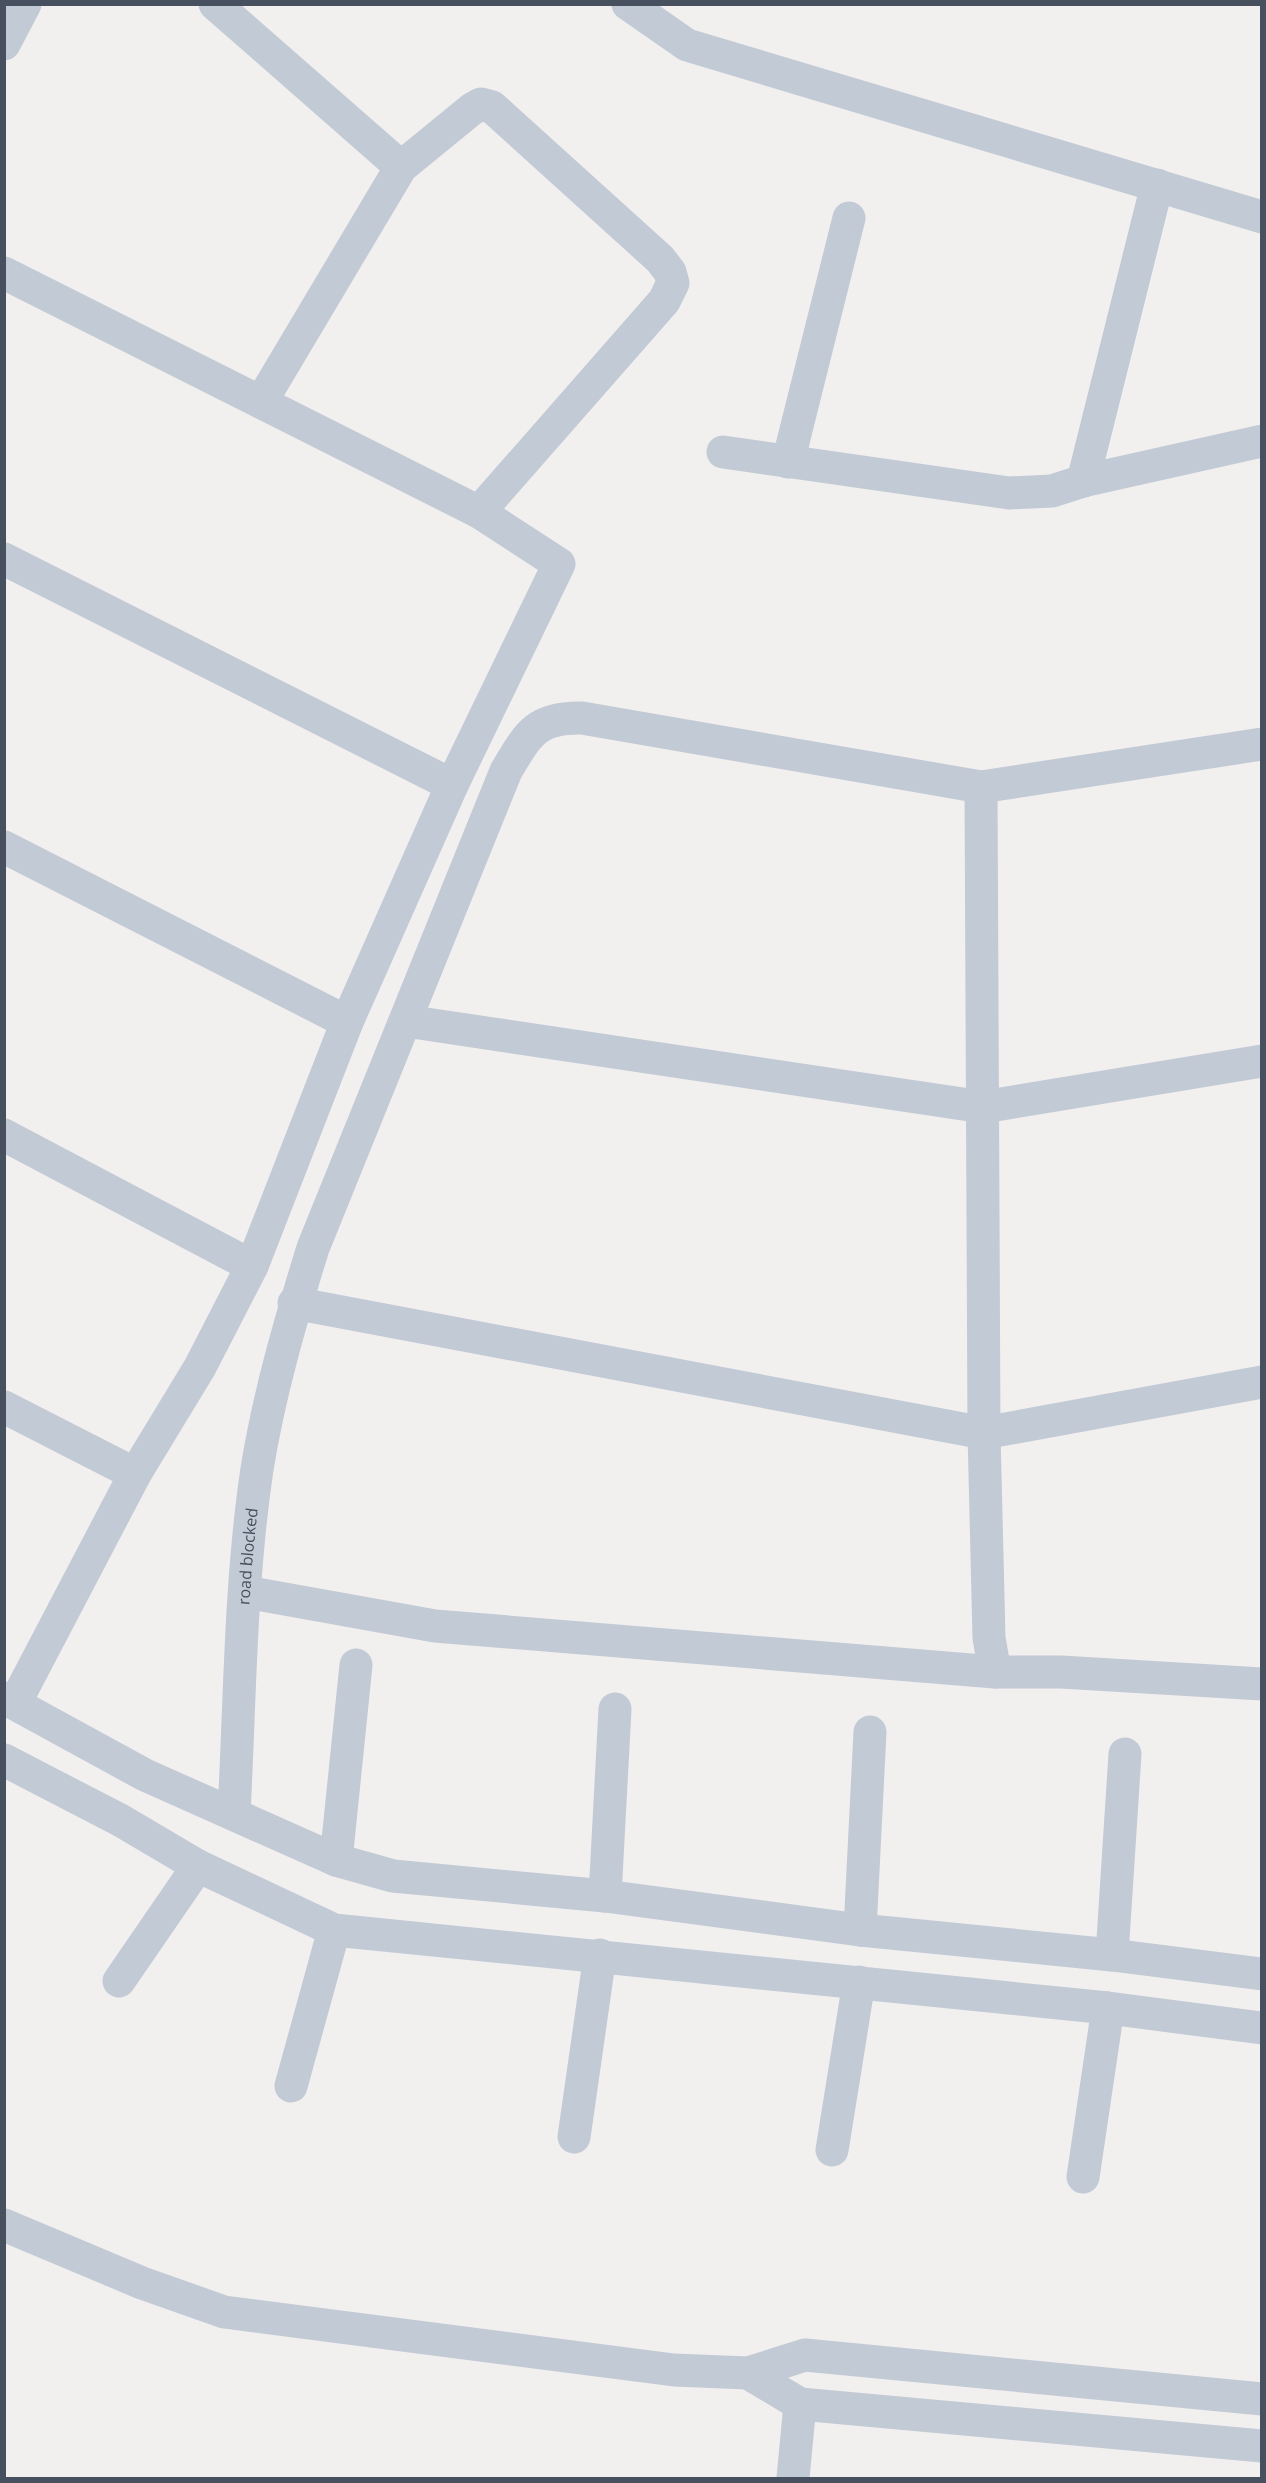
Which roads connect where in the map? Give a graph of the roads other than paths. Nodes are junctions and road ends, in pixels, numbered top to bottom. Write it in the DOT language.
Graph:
graph roads {
  1 [pos="25,4"];
  2 [pos="215,4"];
  3 [pos="628,4"];
  4 [pos="4,44"];
  5 [pos="401,167"];
  6 [pos="1157,185"];
  7 [pos="1262,217"];
  8 [pos="849,218"];
  9 [pos="4,273"];
  10 [pos="261,402"];
  11 [pos="1262,441"];
  12 [pos="723,452"];
  13 [pos="788,462"];
  14 [pos="1083,481"];
  15 [pos="479,512"];
  16 [pos="4,560"];
  17 [pos="1262,744"];
  18 [pos="452,785"];
  19 [pos="981,787"];
  20 [pos="4,847"];
  21 [pos="406,1021"];
  22 [pos="347,1022"];
  23 [pos="1262,1061"];
  24 [pos="983,1107"];
  25 [pos="4,1135"];
  26 [pos="252,1266"];
  27 [pos="294,1303"];
  28 [pos="1262,1382"];
  29 [pos="4,1407"];
  30 [pos="984,1433"];
  31 [pos="135,1474"];
  32 [pos="245,1592"];
  33 [pos="356,1665"];
  34 [pos="994,1672"];
  35 [pos="1262,1684"];
  36 [pos="10,1701"];
  37 [pos="615,1709"];
  38 [pos="870,1732"];
  39 [pos="1125,1754"];
  40 [pos="4,1760"];
  41 [pos="145,1775"];
  42 [pos="234,1814"];
  43 [pos="120,1820"];
  44 [pos="336,1860"];
  45 [pos="198,1866"];
  46 [pos="605,1896"];
  47 [pos="334,1930"];
  48 [pos="860,1930"];
  49 [pos="600,1955"];
  50 [pos="1112,1955"];
  51 [pos="1225,1970"];
  52 [pos="1262,1974"];
  53 [pos="119,1981"];
  54 [pos="859,1982"];
  55 [pos="1108,2008"];
  56 [pos="1219,2022"];
  57 [pos="1262,2028"];
  58 [pos="291,2086"];
  59 [pos="573,2137"];
  60 [pos="832,2150"];
  61 [pos="1083,2177"];
  62 [pos="4,2225"];
  63 [pos="748,2373"];
  64 [pos="1262,2399"];
  65 [pos="800,2404"];
  66 [pos="1262,2446"];
  67 [pos="793,2478"];
  1 -- 4 [label="street"];
  2 -- 5 [label="street"];
  3 -- 6 [label="street"];
  5 -- 10 [label="street"];
  5 -- 15 [label="street"];
  6 -- 7 [label="street"];
  6 -- 14 [label="street"];
  8 -- 13 [label="street"];
  9 -- 10 [label="street"];
  10 -- 15 [label="street"];
  11 -- 14 [label="street"];
  12 -- 13 [label="street"];
  13 -- 14 [label="street"];
  15 -- 18 [label="street"];
  16 -- 18 [label="street"];
  17 -- 19 [label="street, road blocked"];
  18 -- 22 [label="street"];
  19 -- 21 [label="street, road blocked"];
  19 -- 24 [label="street"];
  20 -- 22 [label="street"];
  21 -- 24 [label="street"];
  21 -- 27 [label="street, road blocked"];
  22 -- 26 [label="street"];
  23 -- 24 [label="street"];
  24 -- 30 [label="street"];
  25 -- 26 [label="street"];
  26 -- 31 [label="street"];
  27 -- 30 [label="street"];
  27 -- 32 [label="street, road blocked"];
  28 -- 30 [label="street"];
  29 -- 31 [label="street"];
  30 -- 34 [label="street"];
  31 -- 36 [label="street"];
  32 -- 34 [label="street"];
  32 -- 42 [label="street, road blocked"];
  33 -- 44 [label="street"];
  34 -- 35 [label="street"];
  36 -- 41 [label="street"];
  37 -- 46 [label="street"];
  38 -- 48 [label="street"];
  39 -- 50 [label="street"];
  40 -- 43 [label="street"];
  41 -- 42 [label="street"];
  41 -- 43 [label="street"];
  42 -- 44 [label="street"];
  43 -- 45 [label="street"];
  44 -- 46 [label="street"];
  45 -- 47 [label="street"];
  45 -- 53 [label="street"];
  46 -- 48 [label="street"];
  47 -- 49 [label="street"];
  47 -- 58 [label="street"];
  48 -- 50 [label="street"];
  49 -- 54 [label="street"];
  49 -- 59 [label="street"];
  50 -- 51 [label="street"];
  51 -- 52 [label="street"];
  51 -- 56 [label="street"];
  54 -- 55 [label="street"];
  54 -- 60 [label="street"];
  55 -- 56 [label="street"];
  55 -- 61 [label="street"];
  56 -- 57 [label="street"];
  62 -- 63 [label="street"];
  63 -- 64 [label="street"];
  63 -- 65 [label="street"];
  65 -- 66 [label="street"];
  65 -- 67 [label="street"];
}
